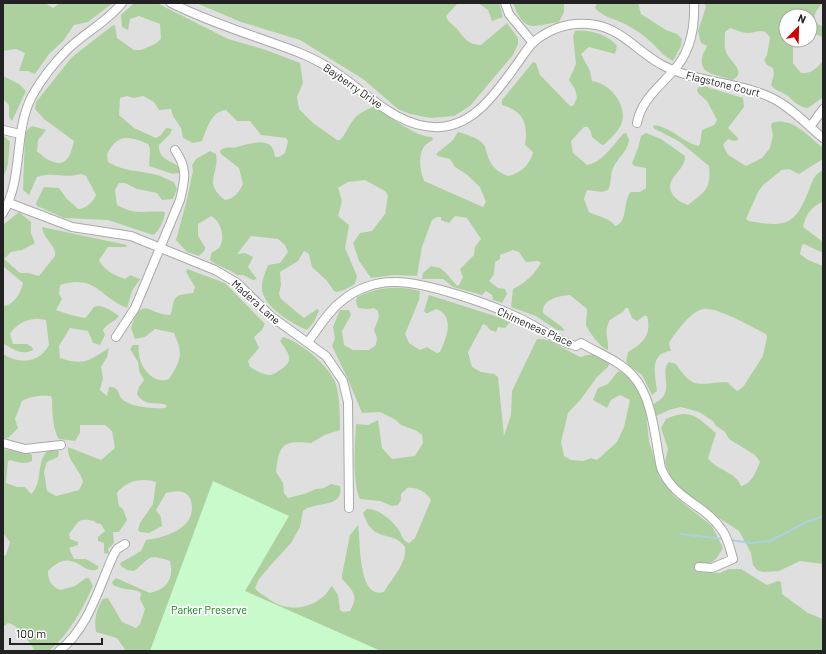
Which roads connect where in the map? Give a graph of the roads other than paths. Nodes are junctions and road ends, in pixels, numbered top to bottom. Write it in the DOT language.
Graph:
graph roads {
  1 [pos="122,3"];
  2 [pos="171,3"];
  3 [pos="505,3"];
  4 [pos="694,3"];
  5 [pos="533,43"];
  6 [pos="674,70"];
  7 [pos="823,109"];
  8 [pos="637,123"];
  9 [pos="810,126"];
  10 [pos="3,130"];
  11 [pos="20,134"];
  12 [pos="823,138"];
  13 [pos="175,150"];
  14 [pos="9,203"];
  15 [pos="3,213"];
  16 [pos="160,248"];
  17 [pos="116,337"];
  18 [pos="308,342"];
  19 [pos="3,443"];
  20 [pos="61,445"];
  21 [pos="349,508"];
  22 [pos="125,544"];
  23 [pos="699,567"];
  24 [pos="60,651"];
  1 -- 11 [label="street"];
  2 -- 5 [label="street, Bayberry Drive"];
  3 -- 5 [label="street"];
  4 -- 6 [label="street, Flagstone Court"];
  5 -- 6 [label="street"];
  6 -- 8 [label="street"];
  6 -- 9 [label="street, Flagstone Court"];
  7 -- 9 [label="street"];
  9 -- 12 [label="street"];
  10 -- 11 [label="street"];
  11 -- 14 [label="street"];
  13 -- 16 [label="street"];
  14 -- 15 [label="street"];
  14 -- 16 [label="street, Madera Lane"];
  16 -- 17 [label="street"];
  16 -- 18 [label="street, Madera Lane"];
  18 -- 21 [label="street, Madera Lane"];
  18 -- 23 [label="street, Chimeneas Place"];
  19 -- 20 [label="street"];
  22 -- 24 [label="street"];
}
